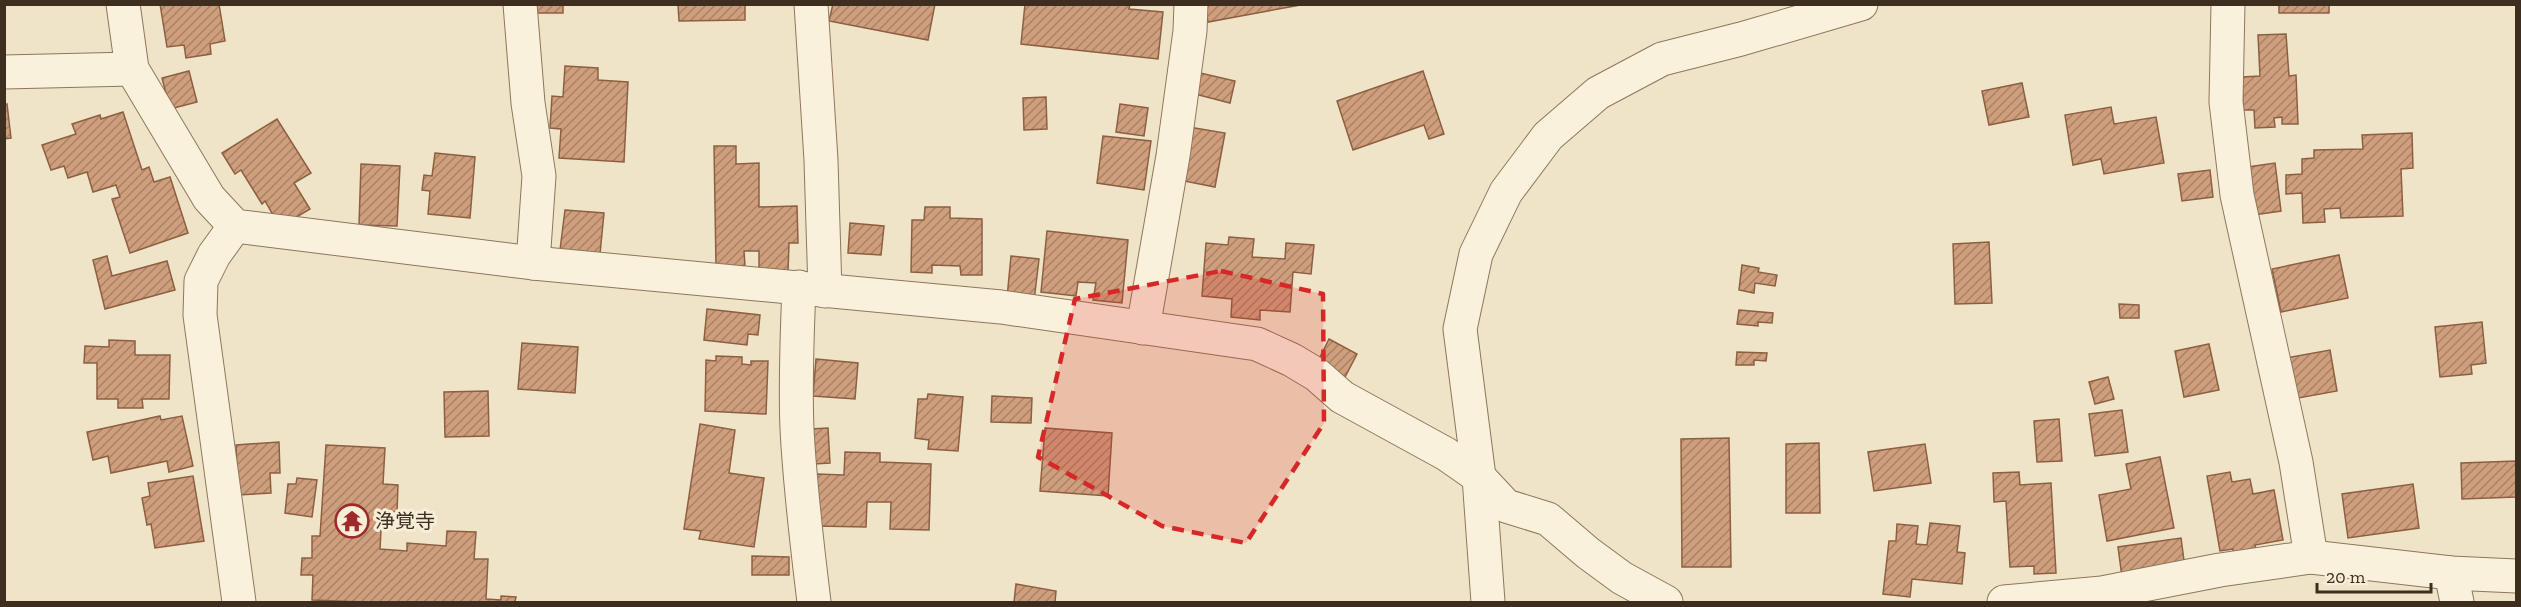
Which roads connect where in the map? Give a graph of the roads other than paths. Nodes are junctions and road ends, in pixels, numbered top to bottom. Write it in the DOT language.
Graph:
graph roads {
  1 [pos="123,4"];
  2 [pos="520,4"];
  3 [pos="811,4"];
  4 [pos="1191,4"];
  5 [pos="1861,4"];
  6 [pos="2229,4"];
  7 [pos="132,69"];
  8 [pos="4,72"];
  9 [pos="235,226"];
  10 [pos="533,263"];
  11 [pos="812,289"];
  12 [pos="1143,328"];
  13 [pos="1479,477"];
  14 [pos="2311,557"];
  15 [pos="2517,576"];
  16 [pos="2454,588"];
  17 [pos="2103,598"];
  18 [pos="239,603"];
  19 [pos="814,603"];
  20 [pos="1488,603"];
  21 [pos="1666,603"];
  22 [pos="2004,603"];
  1 -- 7 [label="street"];
  2 -- 10 [label="street"];
  3 -- 11 [label="street"];
  4 -- 12 [label="street"];
  5 -- 13 [label="street"];
  6 -- 14 [label="street"];
  7 -- 8 [label="street"];
  7 -- 9 [label="street"];
  9 -- 10 [label="street"];
  9 -- 18 [label="street"];
  10 -- 11 [label="street"];
  11 -- 12 [label="street"];
  11 -- 19 [label="street"];
  12 -- 13 [label="street"];
  13 -- 20 [label="street"];
  13 -- 21 [label="street"];
  14 -- 16 [label="street"];
  14 -- 17 [label="street"];
  15 -- 16 [label="street"];
  17 -- 22 [label="street"];
}
